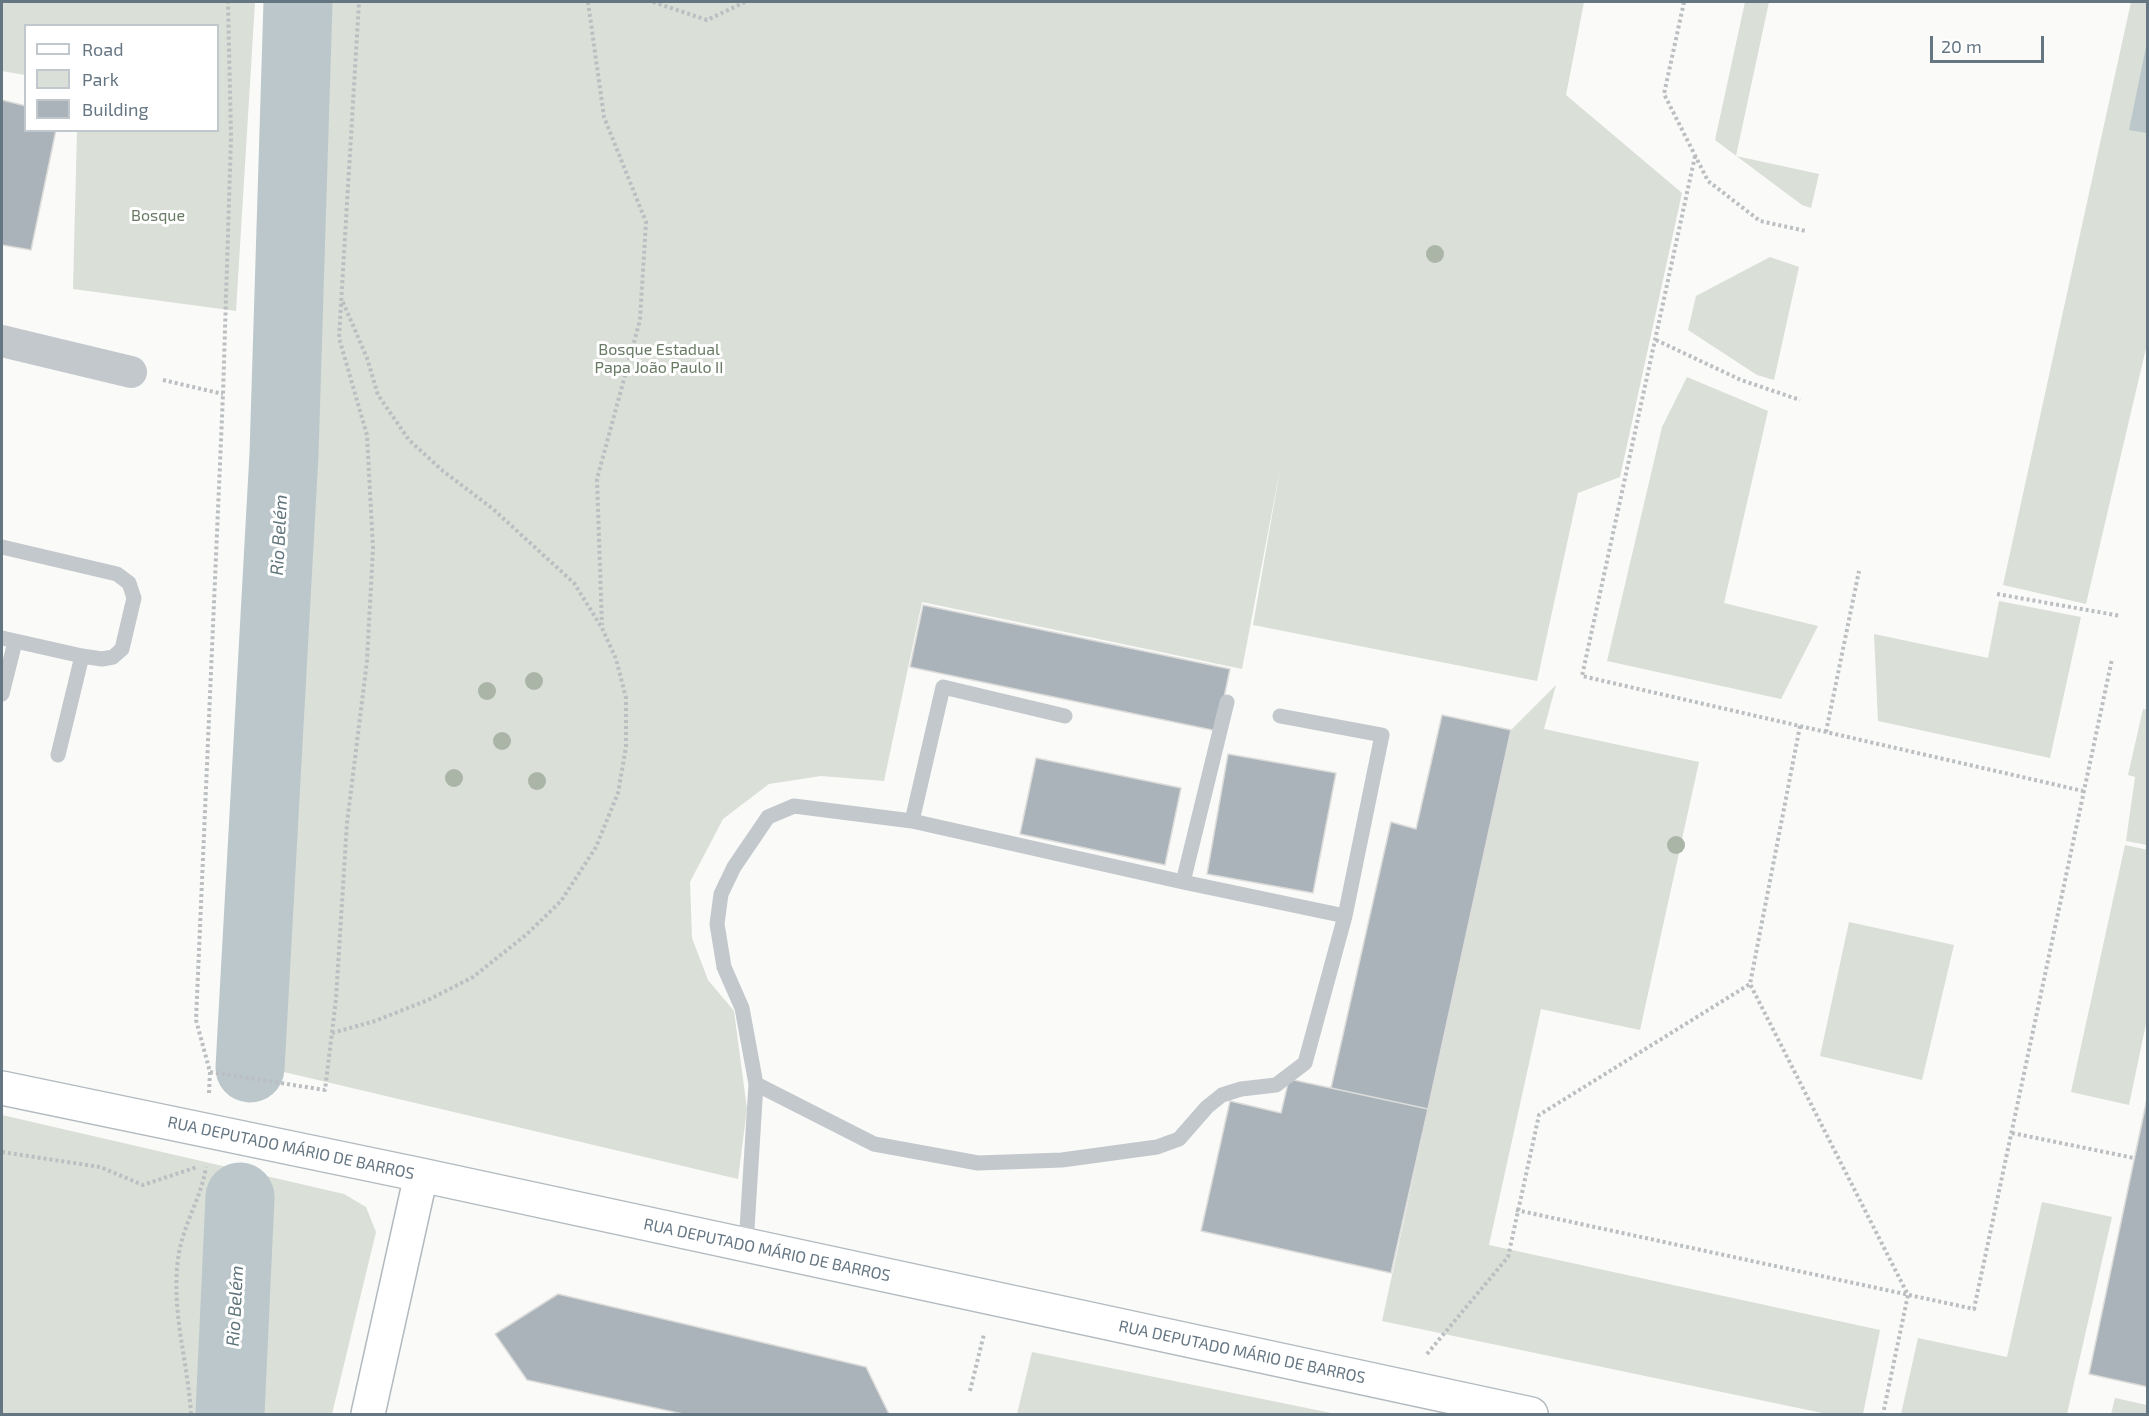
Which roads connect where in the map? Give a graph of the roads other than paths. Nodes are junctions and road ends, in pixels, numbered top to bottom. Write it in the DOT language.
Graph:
graph roads {
  1 [pos="2,341"];
  2 [pos="131,372"];
  3 [pos="2,548"];
  4 [pos="8,640"];
  5 [pos="82,656"];
  6 [pos="2,694"];
  7 [pos="1227,702"];
  8 [pos="1065,716"];
  9 [pos="1280,716"];
  10 [pos="58,755"];
  11 [pos="912,820"];
  12 [pos="1183,882"];
  13 [pos="1345,916"];
  14 [pos="756,1084"];
  15 [pos="2,1088"];
  16 [pos="421,1175"];
  17 [pos="746,1245"];
  18 [pos="368,1414"];
  19 [pos="1531,1414"];
  1 -- 2 [label="street"];
  3 -- 5 [label="lane"];
  4 -- 5 [label="lane"];
  4 -- 6 [label="lane"];
  5 -- 10 [label="lane"];
  7 -- 12 [label="lane"];
  8 -- 11 [label="lane"];
  9 -- 13 [label="lane"];
  11 -- 12 [label="lane"];
  11 -- 14 [label="lane"];
  12 -- 13 [label="lane"];
  13 -- 14 [label="lane"];
  14 -- 17 [label="lane"];
  15 -- 16 [label="main road, RUA DEPUTADO MÁRIO DE BARROS"];
  16 -- 17 [label="main road, RUA DEPUTADO MÁRIO DE BARROS"];
  16 -- 18 [label="main road"];
  17 -- 19 [label="main road, RUA DEPUTADO MÁRIO DE BARROS"];
}
